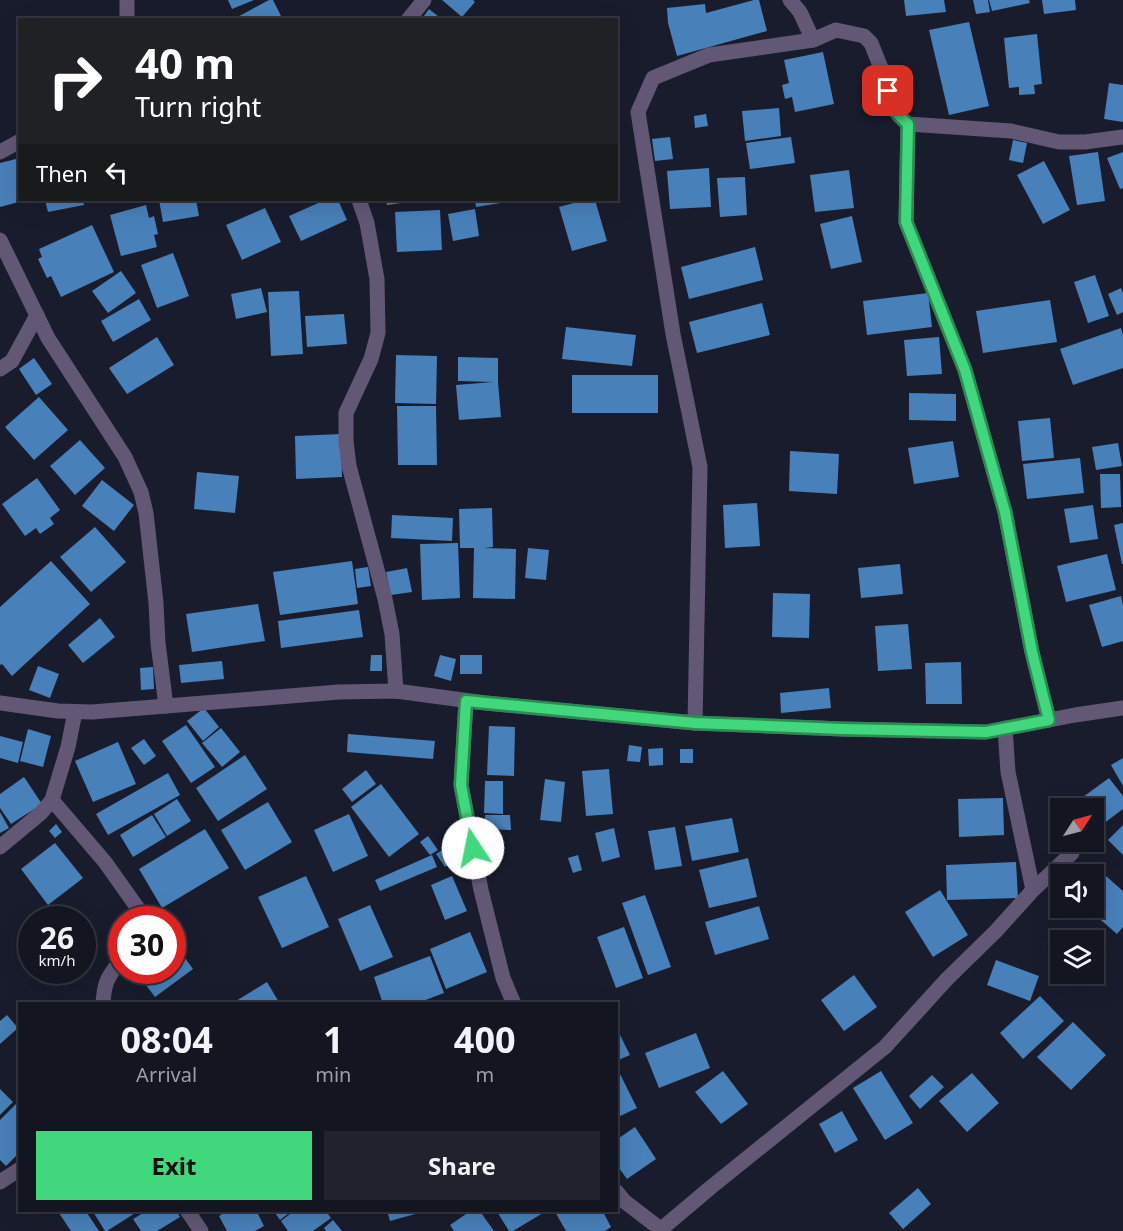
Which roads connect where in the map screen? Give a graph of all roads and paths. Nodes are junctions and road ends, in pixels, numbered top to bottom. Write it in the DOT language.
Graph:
graph roads {
  1 [pos="127,0"];
  2 [pos="424,0"];
  3 [pos="790,0"];
  4 [pos="127,18"];
  5 [pos="410,18"];
  6 [pos="813,40"];
  7 [pos="908,124"];
  8 [pos="1123,137"];
  9 [pos="18,142"];
  10 [pos="0,152"];
  11 [pos="359,201"];
  12 [pos="0,240"];
  13 [pos="37,315"];
  14 [pos="0,369"];
  15 [pos="396,691"];
  16 [pos="466,701"];
  17 [pos="0,703"];
  18 [pos="166,706"];
  19 [pos="1123,708"];
  20 [pos="75,712"];
  21 [pos="1049,720"];
  22 [pos="695,723"];
  23 [pos="1005,728"];
  24 [pos="52,800"];
  25 [pos="0,847"];
  26 [pos="1072,853"];
  27 [pos="1034,890"];
  28 [pos="136,906"];
  29 [pos="108,977"];
  30 [pos="103,1002"];
  31 [pos="513,1002"];
  32 [pos="18,1170"];
  33 [pos="0,1182"];
  34 [pos="618,1194"];
  35 [pos="188,1212"];
  36 [pos="661,1230"];
  37 [pos="201,1231"];
  1 -- 4 [label="street"];
  2 -- 5 [label="street"];
  3 -- 6 [label="street"];
  6 -- 7 [label="street"];
  6 -- 22 [label="street"];
  7 -- 8 [label="street"];
  7 -- 21 [label="street"];
  9 -- 10 [label="street"];
  11 -- 15 [label="street"];
  12 -- 13 [label="street"];
  13 -- 14 [label="street"];
  13 -- 18 [label="street"];
  15 -- 16 [label="street"];
  15 -- 18 [label="street"];
  16 -- 22 [label="street"];
  16 -- 31 [label="street"];
  17 -- 20 [label="street"];
  18 -- 20 [label="street"];
  19 -- 21 [label="street"];
  20 -- 24 [label="street"];
  21 -- 23 [label="street"];
  22 -- 23 [label="street"];
  23 -- 27 [label="street"];
  24 -- 25 [label="street"];
  24 -- 28 [label="street"];
  26 -- 27 [label="street"];
  27 -- 36 [label="street"];
  29 -- 30 [label="street"];
  32 -- 33 [label="street"];
  34 -- 36 [label="street"];
  35 -- 37 [label="street"];
}
